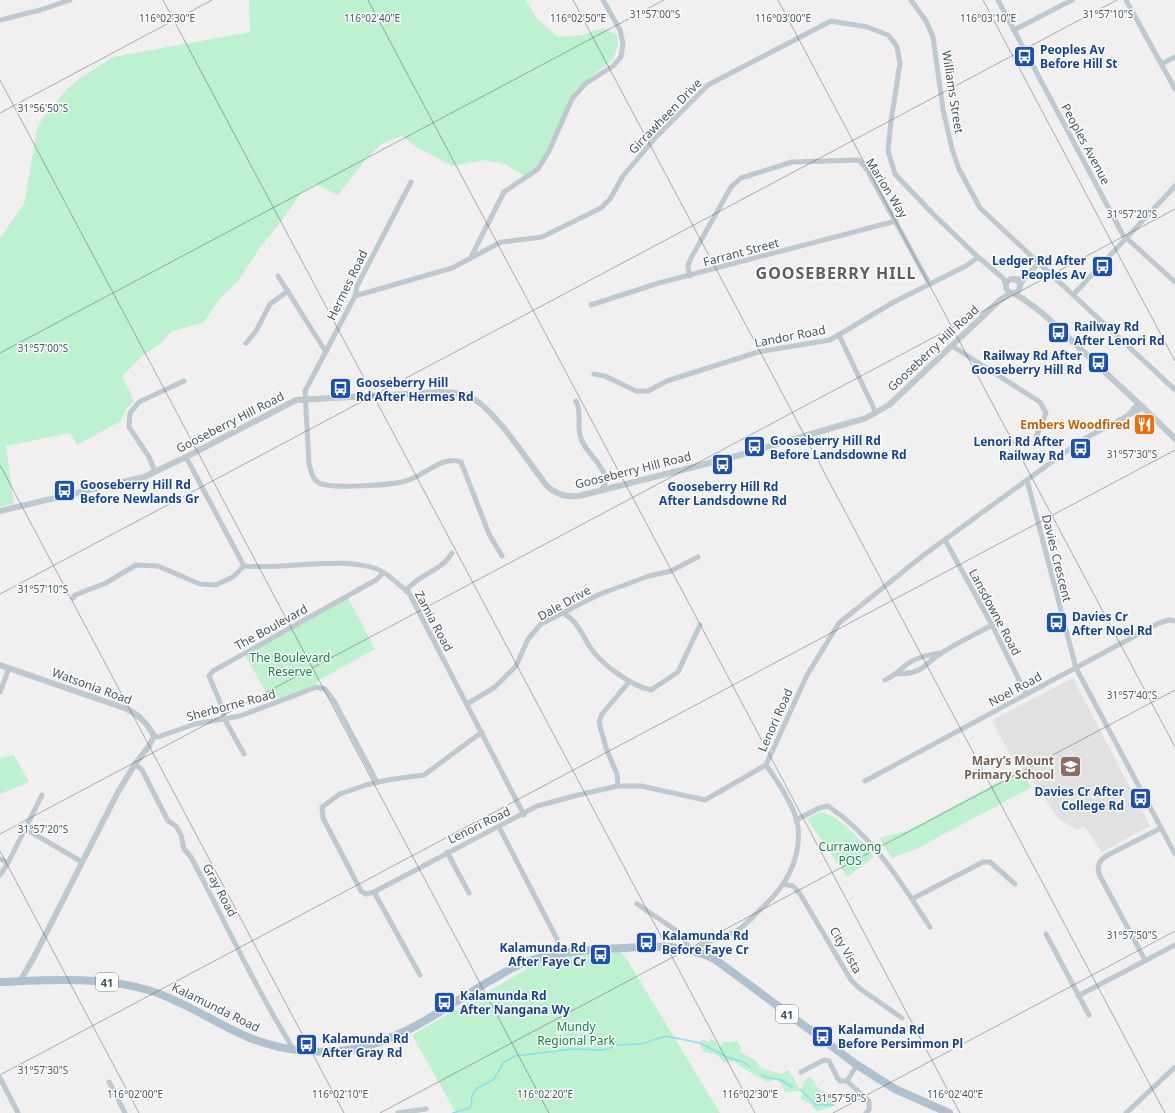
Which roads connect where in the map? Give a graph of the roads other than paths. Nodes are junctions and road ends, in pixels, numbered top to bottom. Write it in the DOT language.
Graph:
graph roads {
  1 [pos="70,0"];
  2 [pos="603,0"];
  3 [pos="911,0"];
  4 [pos="998,0"];
  5 [pos="1072,0"];
  6 [pos="1126,0"];
  7 [pos="0,20"];
  8 [pos="1014,30"];
  9 [pos="1175,57"];
  10 [pos="1161,64"];
  11 [pos="1175,89"];
  12 [pos="411,182"];
  13 [pos="1175,186"];
  14 [pos="896,221"];
  15 [pos="1126,237"];
  16 [pos="978,257"];
  17 [pos="470,260"];
  18 [pos="1038,264"];
  19 [pos="278,276"];
  20 [pos="690,276"];
  21 [pos="1024,277"];
  22 [pos="1175,282"];
  23 [pos="929,283"];
  24 [pos="1009,283"];
  25 [pos="1019,288"];
  26 [pos="288,291"];
  27 [pos="1012,293"];
  28 [pos="1072,295"];
  29 [pos="355,296"];
  30 [pos="1000,300"];
  31 [pos="1027,301"];
  32 [pos="591,305"];
  33 [pos="839,335"];
  34 [pos="246,343"];
  35 [pos="952,346"];
  36 [pos="326,352"];
  37 [pos="594,374"];
  38 [pos="184,380"];
  39 [pos="1175,390"];
  40 [pos="306,398"];
  41 [pos="576,401"];
  42 [pos="1138,403"];
  43 [pos="1144,408"];
  44 [pos="876,413"];
  45 [pos="1128,415"];
  46 [pos="1036,437"];
  47 [pos="1175,439"];
  48 [pos="186,457"];
  49 [pos="155,472"];
  50 [pos="1027,480"];
  51 [pos="601,491"];
  52 [pos="0,511"];
  53 [pos="946,540"];
  54 [pos="452,553"];
  55 [pos="502,556"];
  56 [pos="698,557"];
  57 [pos="244,566"];
  58 [pos="383,573"];
  59 [pos="406,591"];
  60 [pos="73,598"];
  61 [pos="564,614"];
  62 [pos="1175,621"];
  63 [pos="700,625"];
  64 [pos="992,625"];
  65 [pos="941,653"];
  66 [pos="0,665"];
  67 [pos="9,668"];
  68 [pos="1076,668"];
  69 [pos="897,674"];
  70 [pos="885,680"];
  71 [pos="629,682"];
  72 [pos="0,692"];
  73 [pos="1026,694"];
  74 [pos="467,704"];
  75 [pos="224,718"];
  76 [pos="482,732"];
  77 [pos="154,736"];
  78 [pos="244,754"];
  79 [pos="135,764"];
  80 [pos="766,765"];
  81 [pos="865,781"];
  82 [pos="377,782"];
  83 [pos="618,786"];
  84 [pos="42,795"];
  85 [pos="524,814"];
  86 [pos="796,820"];
  87 [pos="499,827"];
  88 [pos="24,828"];
  89 [pos="1160,828"];
  90 [pos="447,852"];
  91 [pos="1175,854"];
  92 [pos="0,859"];
  93 [pos="82,862"];
  94 [pos="8,863"];
  95 [pos="0,875"];
  96 [pos="783,884"];
  97 [pos="1015,884"];
  98 [pos="374,892"];
  99 [pos="469,892"];
  100 [pos="912,899"];
  101 [pos="637,904"];
  102 [pos="930,926"];
  103 [pos="1046,934"];
  104 [pos="1175,945"];
  105 [pos="693,950"];
  106 [pos="561,953"];
  107 [pos="33,960"];
  108 [pos="1145,960"];
  109 [pos="420,975"];
  110 [pos="20,981"];
  111 [pos="32,981"];
  112 [pos="0,982"];
  113 [pos="1078,996"];
  114 [pos="1089,1015"];
  115 [pos="902,1018"];
  116 [pos="282,1032"];
  117 [pos="278,1047"];
  118 [pos="294,1050"];
  119 [pos="857,1066"];
  120 [pos="1175,1067"];
  121 [pos="801,1072"];
  122 [pos="0,1078"];
  123 [pos="847,1081"];
  124 [pos="109,1082"];
  125 [pos="2,1089"];
  126 [pos="426,1109"];
  127 [pos="18,1113"];
  128 [pos="125,1113"];
  129 [pos="398,1113"];
  130 [pos="866,1113"];
  131 [pos="949,1113"];
  132 [pos="1126,1113"];
  1 -- 7 [label="street"];
  2 -- 17 [label="street"];
  3 -- 18 [label="street, Williams Street"];
  4 -- 8 [label="street, Peoples Avenue"];
  5 -- 8 [label="street"];
  6 -- 10 [label="street"];
  8 -- 15 [label="street, Peoples Avenue"];
  9 -- 10 [label="street"];
  10 -- 11 [label="street"];
  12 -- 29 [label="street, Hermes Road"];
  13 -- 15 [label="street"];
  14 -- 20 [label="street, Farrant Street"];
  14 -- 20 [label="street, Marion Way"];
  14 -- 23 [label="street, Marion Way"];
  15 -- 22 [label="street, Peoples Avenue"];
  15 -- 28 [label="street"];
  16 -- 17 [label="street, Girrawheen Drive"];
  16 -- 23 [label="street, Landor Road"];
  16 -- 24 [label="street, Girrawheen Drive"];
  17 -- 29 [label="street, Girrawheen Drive"];
  18 -- 21 [label="street"];
  18 -- 28 [label="street, Williams Street"];
  19 -- 26 [label="street"];
  20 -- 32 [label="street, Farrant Street"];
  21 -- 24 [label="street"];
  21 -- 25 [label="street"];
  23 -- 33 [label="street, Landor Road"];
  24 -- 25 [label="street"];
  24 -- 27 [label="street"];
  24 -- 30 [label="street, Gooseberry Hill Road"];
  25 -- 27 [label="street, Gooseberry Hill Road"];
  25 -- 31 [label="street"];
  26 -- 34 [label="street"];
  26 -- 36 [label="street"];
  27 -- 30 [label="street, Gooseberry Hill Road"];
  27 -- 31 [label="street"];
  28 -- 39 [label="street, Williams Street"];
  29 -- 36 [label="street, Hermes Road"];
  30 -- 35 [label="street, Gooseberry Hill Road"];
  31 -- 42 [label="street"];
  33 -- 37 [label="street, Landor Road"];
  33 -- 44 [label="street"];
  35 -- 44 [label="street, Gooseberry Hill Road"];
  35 -- 46 [label="street"];
  36 -- 40 [label="street, Hermes Road"];
  38 -- 49 [label="street"];
  40 -- 48 [label="street, Gooseberry Hill Road"];
  40 -- 51 [label="street, Gooseberry Hill Road"];
  40 -- 55 [label="street, Hermes Road"];
  41 -- 51 [label="street"];
  42 -- 43 [label="street"];
  42 -- 45 [label="street, Lenori Road"];
  43 -- 45 [label="street, Lenori Road"];
  43 -- 47 [label="street"];
  44 -- 51 [label="street, Gooseberry Hill Road"];
  45 -- 50 [label="street, Lenori Road"];
  48 -- 49 [label="street, Gooseberry Hill Road"];
  48 -- 57 [label="street"];
  49 -- 52 [label="street, Gooseberry Hill Road"];
  50 -- 53 [label="street, Lenori Road"];
  50 -- 68 [label="street, Davies Crescent"];
  53 -- 64 [label="street, Lansdowne Road"];
  53 -- 80 [label="street, Lenori Road"];
  54 -- 59 [label="street"];
  56 -- 61 [label="street, Dale Drive"];
  57 -- 58 [label="street, Zamia Road"];
  57 -- 60 [label="street"];
  58 -- 59 [label="street, Zamia Road"];
  58 -- 75 [label="street, The Boulevard"];
  59 -- 74 [label="street, Zamia Road"];
  61 -- 71 [label="street"];
  61 -- 74 [label="street, Dale Drive"];
  62 -- 68 [label="street, Noel Road"];
  63 -- 71 [label="street"];
  64 -- 65 [label="street"];
  64 -- 73 [label="street, Lansdowne Road"];
  65 -- 69 [label="street"];
  65 -- 69 [label="street"];
  66 -- 67 [label="street, Watsonia Road"];
  67 -- 72 [label="street"];
  67 -- 77 [label="street, Watsonia Road"];
  68 -- 73 [label="street, Noel Road"];
  68 -- 89 [label="street, Davies Crescent"];
  69 -- 70 [label="street"];
  71 -- 83 [label="street"];
  73 -- 81 [label="street, Noel Road"];
  74 -- 76 [label="street, Zamia Road"];
  75 -- 77 [label="street, Sherborne Road"];
  75 -- 78 [label="street"];
  75 -- 82 [label="street, Sherborne Road"];
  76 -- 82 [label="street"];
  76 -- 85 [label="street, Zamia Road"];
  77 -- 79 [label="street"];
  79 -- 93 [label="street"];
  79 -- 116 [label="street, Gray Road"];
  80 -- 83 [label="street, Lenori Road"];
  80 -- 86 [label="street"];
  82 -- 98 [label="street"];
  83 -- 85 [label="street, Lenori Road"];
  84 -- 88 [label="street"];
  85 -- 87 [label="street, Lenori Road"];
  86 -- 96 [label="street"];
  86 -- 100 [label="street"];
  87 -- 90 [label="street, Lenori Road"];
  87 -- 106 [label="street"];
  88 -- 93 [label="street"];
  88 -- 94 [label="street"];
  89 -- 91 [label="street, Davies Crescent"];
  89 -- 108 [label="street"];
  90 -- 98 [label="street, Lenori Road"];
  90 -- 99 [label="street"];
  92 -- 94 [label="street"];
  93 -- 107 [label="street"];
  94 -- 95 [label="street"];
  96 -- 105 [label="street"];
  96 -- 115 [label="street, City Vista"];
  97 -- 100 [label="street"];
  98 -- 109 [label="street"];
  100 -- 102 [label="street"];
  101 -- 105 [label="street"];
  103 -- 113 [label="street"];
  104 -- 108 [label="street"];
  105 -- 106 [label="main road, Kalamunda Road / 41"];
  105 -- 119 [label="main road, Kalamunda Road / 41"];
  106 -- 118 [label="main road, Kalamunda Road / 41"];
  107 -- 110 [label="street"];
  107 -- 111 [label="street"];
  108 -- 113 [label="street"];
  110 -- 111 [label="main road, Kalamunda Road / 41"];
  110 -- 112 [label="main road, Kalamunda Road / 41"];
  111 -- 117 [label="main road, Kalamunda Road / 41"];
  113 -- 114 [label="street"];
  116 -- 117 [label="street"];
  116 -- 118 [label="street, Gray Road"];
  117 -- 118 [label="main road, Kalamunda Road / 41"];
  119 -- 123 [label="street"];
  119 -- 131 [label="main road, Kalamunda Road / 41"];
  120 -- 132 [label="street"];
  121 -- 123 [label="street"];
  122 -- 125 [label="street"];
  123 -- 130 [label="street"];
  124 -- 128 [label="street"];
  125 -- 127 [label="street"];
  126 -- 129 [label="street"];
}
